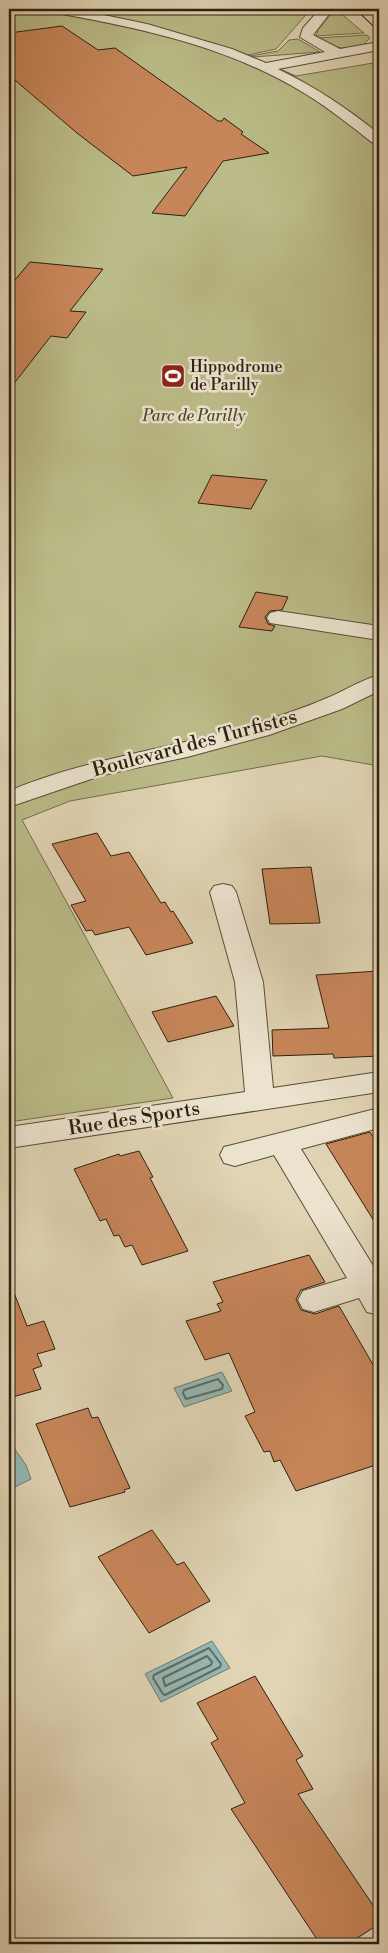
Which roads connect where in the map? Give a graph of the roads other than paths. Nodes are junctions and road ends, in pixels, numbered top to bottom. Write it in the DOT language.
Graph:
graph roads {
  1 [pos="56,9"];
  2 [pos="327,9"];
  3 [pos="362,9"];
  4 [pos="379,24"];
  5 [pos="379,46"];
  6 [pos="338,54"];
  7 [pos="250,60"];
  8 [pos="266,67"];
  9 [pos="379,140"];
  10 [pos="278,618"];
  11 [pos="379,633"];
  12 [pos="379,682"];
  13 [pos="9,800"];
  14 [pos="224,892"];
  15 [pos="379,1082"];
  16 [pos="260,1100"];
  17 [pos="379,1118"];
  18 [pos="9,1138"];
  19 [pos="282,1143"];
  20 [pos="236,1155"];
  21 [pos="375,1289"];
  22 [pos="314,1300"];
  1 -- 7 [label="street"];
  2 -- 6 [label="street"];
  3 -- 4 [label="main road"];
  5 -- 6 [label="street"];
  6 -- 7 [label="street"];
  6 -- 8 [label="street"];
  7 -- 8 [label="street"];
  8 -- 9 [label="street"];
  10 -- 11 [label="street"];
  12 -- 13 [label="street, Boulevard des Turfistes"];
  14 -- 16 [label="street"];
  15 -- 16 [label="street, Rue des Sports"];
  16 -- 18 [label="street, Rue des Sports"];
  17 -- 19 [label="street"];
  19 -- 20 [label="street"];
  19 -- 21 [label="street"];
  21 -- 22 [label="street"];
}
